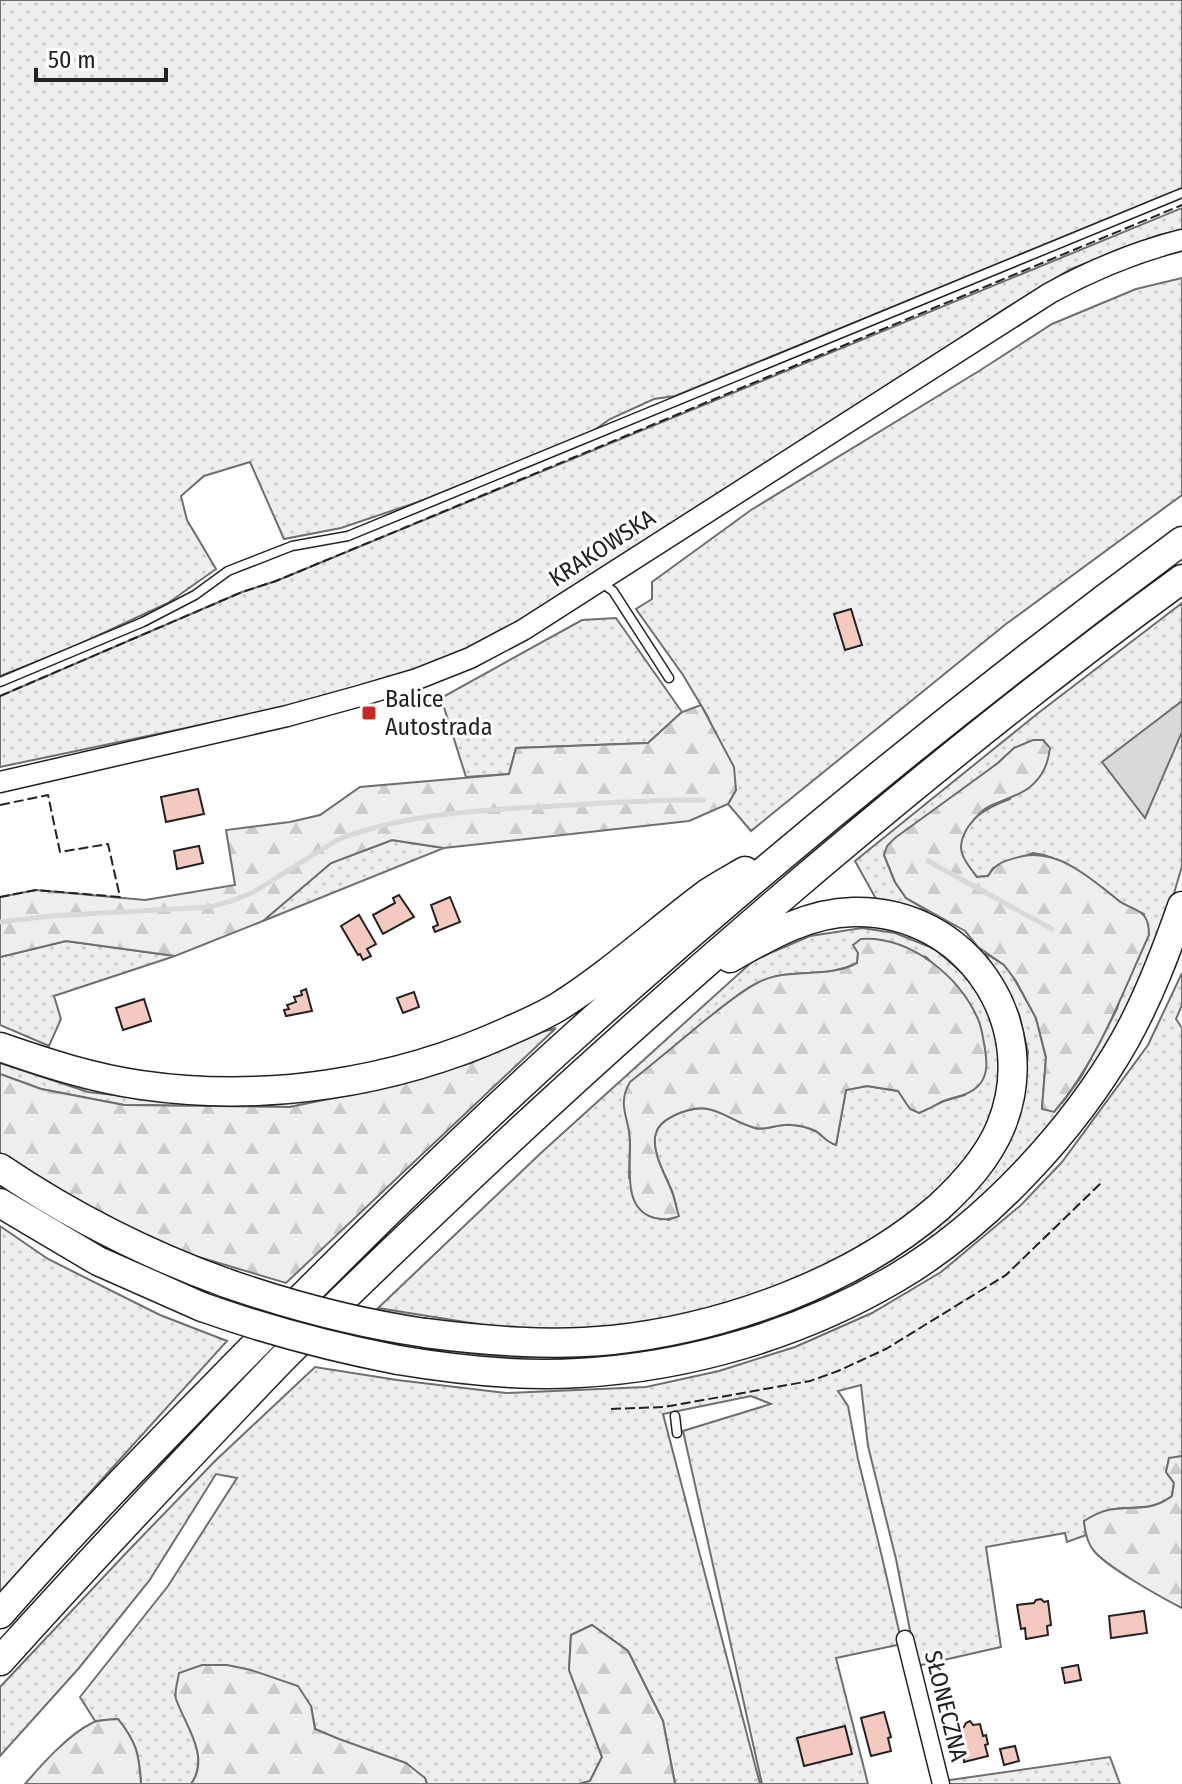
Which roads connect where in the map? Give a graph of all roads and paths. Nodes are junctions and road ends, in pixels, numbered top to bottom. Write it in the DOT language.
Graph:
graph roads {
  1 [pos="1182,193"];
  2 [pos="1182,240"];
  3 [pos="1182,541"];
  4 [pos="1182,579"];
  5 [pos="598,581"];
  6 [pos="669,678"];
  7 [pos="0,682"];
  8 [pos="0,782"];
  9 [pos="804,837"];
  10 [pos="1182,906"];
  11 [pos="674,990"];
  12 [pos="0,1047"];
  13 [pos="0,1168"];
  14 [pos="0,1203"];
  15 [pos="675,1416"];
  16 [pos="677,1433"];
  17 [pos="0,1614"];
  18 [pos="905,1639"];
  19 [pos="0,1661"];
  20 [pos="941,1784"];
  1 -- 7 [label="lane"];
  2 -- 5 [label="street, KRAKOWSKA"];
  3 -- 9 [label="highway"];
  4 -- 11 [label="highway"];
  5 -- 6 [label="lane"];
  5 -- 8 [label="street, KRAKOWSKA"];
  9 -- 12 [label="highway"];
  9 -- 17 [label="highway"];
  10 -- 14 [label="highway, bridge"];
  11 -- 13 [label="highway, bridge"];
  11 -- 19 [label="highway"];
  15 -- 16 [label="lane"];
  18 -- 20 [label="street, SŁONECZNA"];
}
